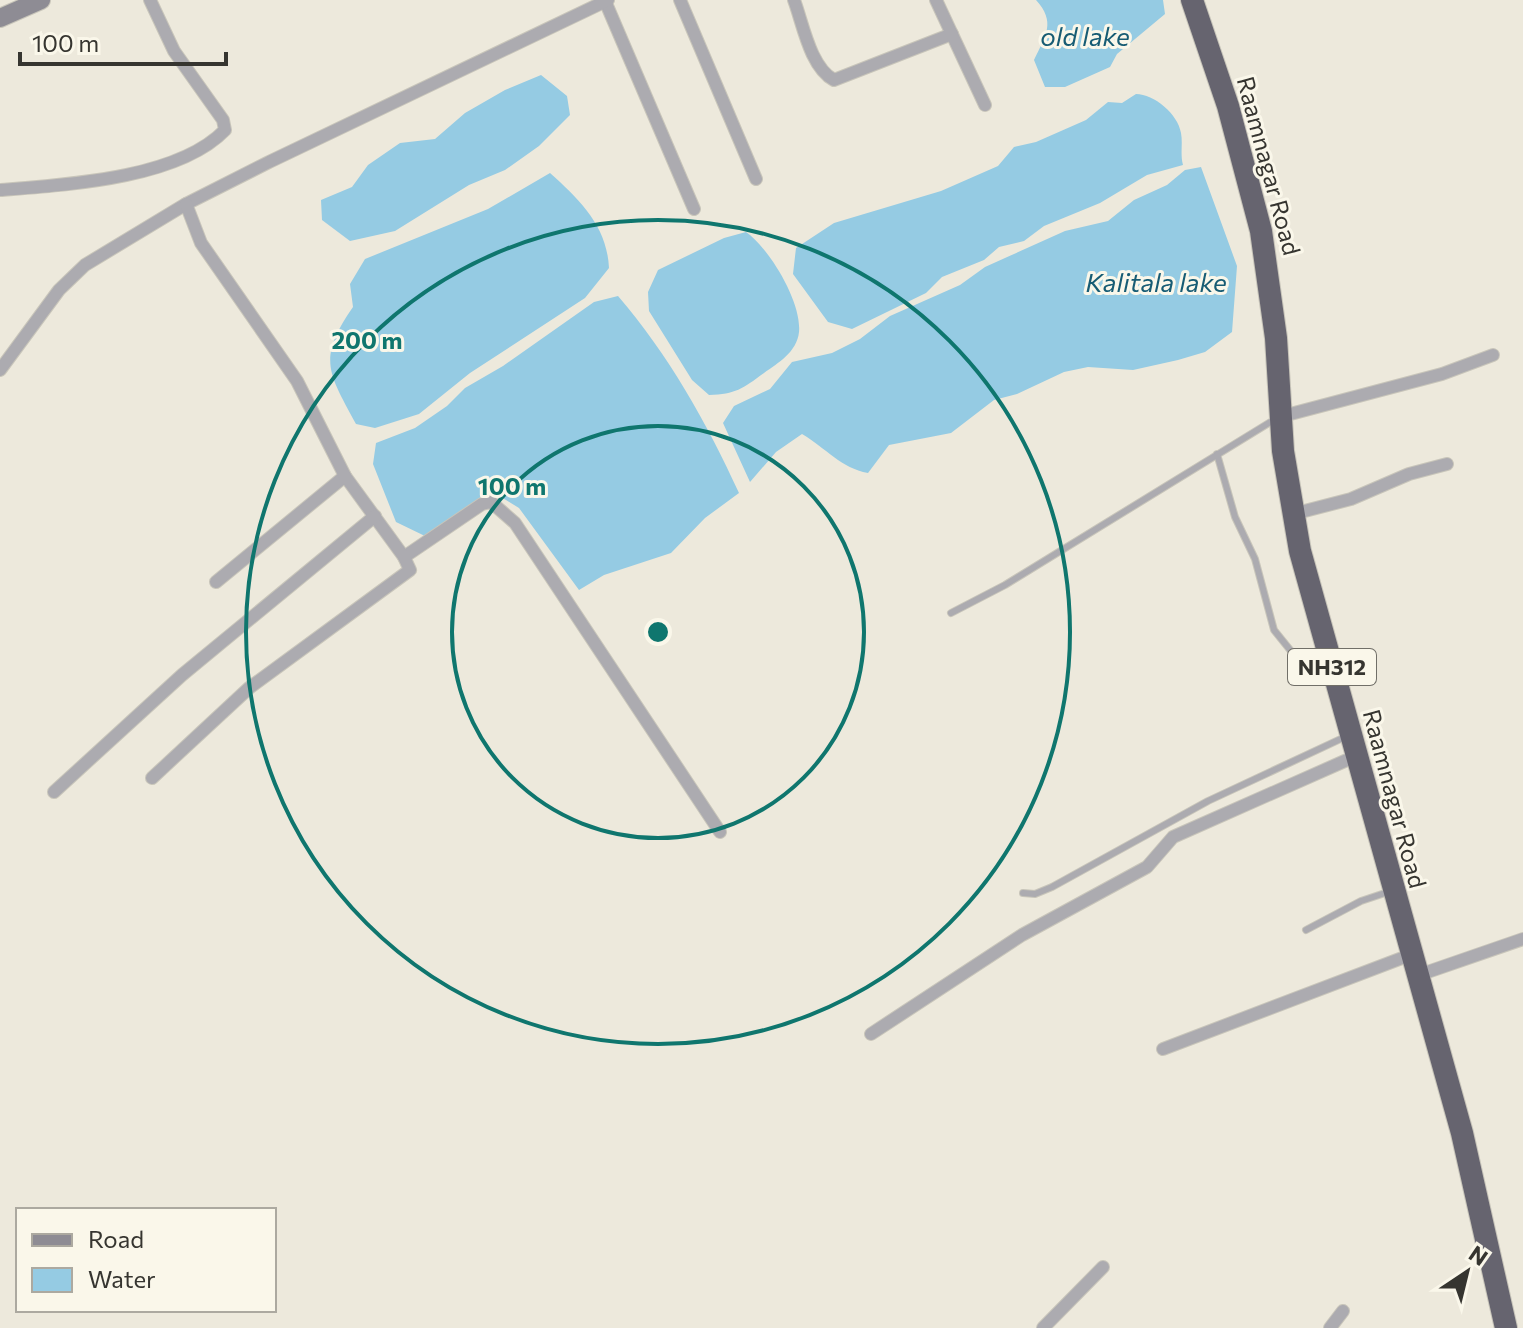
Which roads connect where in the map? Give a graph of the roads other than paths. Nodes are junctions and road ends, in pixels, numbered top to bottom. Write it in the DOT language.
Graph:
graph roads {
  1 [pos="41,0"];
  2 [pos="150,0"];
  3 [pos="607,0"];
  4 [pos="680,0"];
  5 [pos="794,0"];
  6 [pos="936,0"];
  7 [pos="1192,0"];
  8 [pos="0,18"];
  9 [pos="952,34"];
  10 [pos="985,105"];
  11 [pos="756,179"];
  12 [pos="0,190"];
  13 [pos="186,204"];
  14 [pos="694,209"];
  15 [pos="1493,355"];
  16 [pos="0,370"];
  17 [pos="1279,417"];
  18 [pos="1217,454"];
  19 [pos="1447,464"];
  20 [pos="345,476"];
  21 [pos="1293,514"];
  22 [pos="375,516"];
  23 [pos="404,557"];
  24 [pos="216,582"];
  25 [pos="951,613"];
  26 [pos="1299,661"];
  27 [pos="1353,745"];
  28 [pos="152,778"];
  29 [pos="54,792"];
  30 [pos="720,832"];
  31 [pos="1391,891"];
  32 [pos="1023,893"];
  33 [pos="1306,930"];
  34 [pos="1523,939"];
  35 [pos="1413,966"];
  36 [pos="871,1034"];
  37 [pos="1163,1049"];
  38 [pos="1103,1267"];
  39 [pos="1343,1311"];
  40 [pos="1043,1328"];
  41 [pos="1330,1328"];
  42 [pos="1506,1328"];
  1 -- 8 [label="street"];
  2 -- 12 [label="street"];
  3 -- 13 [label="street"];
  3 -- 14 [label="street"];
  4 -- 11 [label="street"];
  5 -- 9 [label="street"];
  6 -- 9 [label="street"];
  7 -- 17 [label="highway, Raamnagar Road / NH312"];
  9 -- 10 [label="street"];
  13 -- 16 [label="street"];
  13 -- 20 [label="street"];
  15 -- 17 [label="street"];
  17 -- 18 [label="lane"];
  17 -- 21 [label="highway, Raamnagar Road / NH312"];
  18 -- 25 [label="lane"];
  18 -- 26 [label="lane"];
  19 -- 21 [label="street"];
  20 -- 22 [label="street"];
  20 -- 24 [label="street"];
  21 -- 27 [label="highway, Raamnagar Road / NH312"];
  22 -- 23 [label="street"];
  22 -- 29 [label="street"];
  23 -- 28 [label="street"];
  23 -- 30 [label="street"];
  27 -- 31 [label="highway, Raamnagar Road / NH312"];
  27 -- 32 [label="lane"];
  27 -- 36 [label="street"];
  31 -- 33 [label="lane"];
  31 -- 35 [label="highway, Raamnagar Road / NH312"];
  34 -- 35 [label="street"];
  35 -- 37 [label="street"];
  35 -- 42 [label="highway, Raamnagar Road / NH312"];
  38 -- 40 [label="street"];
  39 -- 41 [label="street"];
}
